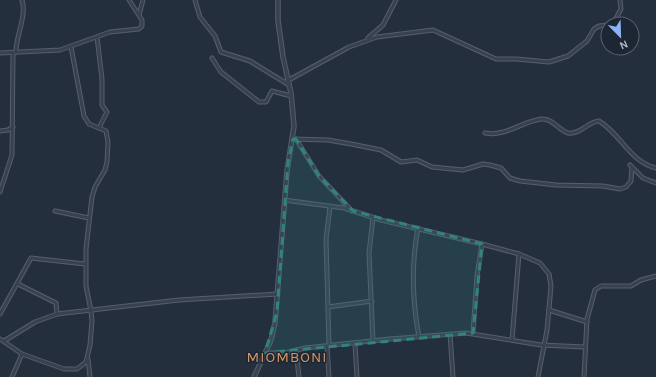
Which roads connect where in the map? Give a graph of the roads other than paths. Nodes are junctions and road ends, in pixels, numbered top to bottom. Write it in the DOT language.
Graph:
graph roads {
  1 [pos="22,0"];
  2 [pos="129,0"];
  3 [pos="143,0"];
  4 [pos="195,0"];
  5 [pos="278,0"];
  6 [pos="396,0"];
  7 [pos="620,0"];
  8 [pos="139,15"];
  9 [pos="617,16"];
  10 [pos="600,26"];
  11 [pos="97,37"];
  12 [pos="366,39"];
  13 [pos="71,47"];
  14 [pos="0,53"];
  15 [pos="14,53"];
  16 [pos="212,58"];
  17 [pos="288,80"];
  18 [pos="289,85"];
  19 [pos="291,96"];
  20 [pos="13,126"];
  21 [pos="98,128"];
  22 [pos="0,131"];
  23 [pos="485,133"];
  24 [pos="294,139"];
  25 [pos="656,168"];
  26 [pos="656,183"];
  27 [pos="0,192"];
  28 [pos="284,200"];
  29 [pos="330,207"];
  30 [pos="55,211"];
  31 [pos="353,211"];
  32 [pos="89,218"];
  33 [pos="373,218"];
  34 [pos="418,228"];
  35 [pos="482,244"];
  36 [pos="518,254"];
  37 [pos="85,264"];
  38 [pos="656,276"];
  39 [pos="18,284"];
  40 [pos="278,294"];
  41 [pos="372,301"];
  42 [pos="328,307"];
  43 [pos="549,310"];
  44 [pos="91,311"];
  45 [pos="0,314"];
  46 [pos="57,314"];
  47 [pos="587,322"];
  48 [pos="473,333"];
  49 [pos="450,334"];
  50 [pos="420,337"];
  51 [pos="0,338"];
  52 [pos="512,340"];
  53 [pos="4,341"];
  54 [pos="373,341"];
  55 [pos="355,344"];
  56 [pos="544,345"];
  57 [pos="328,346"];
  58 [pos="585,347"];
  59 [pos="296,350"];
  60 [pos="22,354"];
  61 [pos="265,354"];
  62 [pos="88,358"];
  63 [pos="12,377"];
  64 [pos="90,377"];
  65 [pos="254,377"];
  66 [pos="299,377"];
  67 [pos="329,377"];
  68 [pos="357,377"];
  69 [pos="453,377"];
  70 [pos="538,377"];
  71 [pos="584,377"];
  1 -- 15 [label="street"];
  2 -- 8 [label="street"];
  3 -- 8 [label="street"];
  4 -- 18 [label="street"];
  5 -- 17 [label="street"];
  6 -- 12 [label="street"];
  7 -- 9 [label="street"];
  8 -- 11 [label="street"];
  10 -- 12 [label="street"];
  11 -- 13 [label="street"];
  11 -- 21 [label="street"];
  12 -- 17 [label="street"];
  13 -- 15 [label="street"];
  13 -- 21 [label="street"];
  14 -- 15 [label="street"];
  15 -- 20 [label="street"];
  16 -- 19 [label="street"];
  17 -- 18 [label="street"];
  18 -- 19 [label="street"];
  19 -- 24 [label="street"];
  20 -- 22 [label="street"];
  20 -- 27 [label="street"];
  21 -- 32 [label="street"];
  23 -- 25 [label="street"];
  24 -- 26 [label="street"];
  24 -- 28 [label="street"];
  24 -- 31 [label="street"];
  28 -- 29 [label="street"];
  28 -- 40 [label="street"];
  29 -- 31 [label="street"];
  29 -- 42 [label="street"];
  30 -- 32 [label="street"];
  31 -- 33 [label="street"];
  32 -- 37 [label="street"];
  33 -- 34 [label="street"];
  33 -- 41 [label="street"];
  34 -- 35 [label="street"];
  34 -- 50 [label="street"];
  35 -- 36 [label="street"];
  35 -- 48 [label="street"];
  36 -- 43 [label="street"];
  36 -- 52 [label="street"];
  37 -- 39 [label="street"];
  37 -- 44 [label="street"];
  38 -- 47 [label="street"];
  39 -- 45 [label="street"];
  39 -- 46 [label="street"];
  40 -- 44 [label="street"];
  40 -- 61 [label="street"];
  41 -- 42 [label="street"];
  41 -- 54 [label="street"];
  42 -- 57 [label="street"];
  43 -- 47 [label="street"];
  43 -- 56 [label="street"];
  44 -- 46 [label="street"];
  44 -- 62 [label="street"];
  46 -- 53 [label="street"];
  47 -- 58 [label="street"];
  48 -- 49 [label="street"];
  48 -- 52 [label="street"];
  49 -- 50 [label="street"];
  49 -- 69 [label="street"];
  50 -- 54 [label="street"];
  51 -- 53 [label="street"];
  52 -- 56 [label="street"];
  53 -- 60 [label="street"];
  54 -- 55 [label="street"];
  55 -- 57 [label="street"];
  55 -- 68 [label="street"];
  56 -- 58 [label="street"];
  56 -- 70 [label="street"];
  57 -- 59 [label="street"];
  57 -- 67 [label="street"];
  58 -- 71 [label="street"];
  59 -- 61 [label="street"];
  59 -- 66 [label="street"];
  60 -- 62 [label="street"];
  60 -- 63 [label="street"];
  61 -- 65 [label="street"];
  62 -- 64 [label="street"];
}
